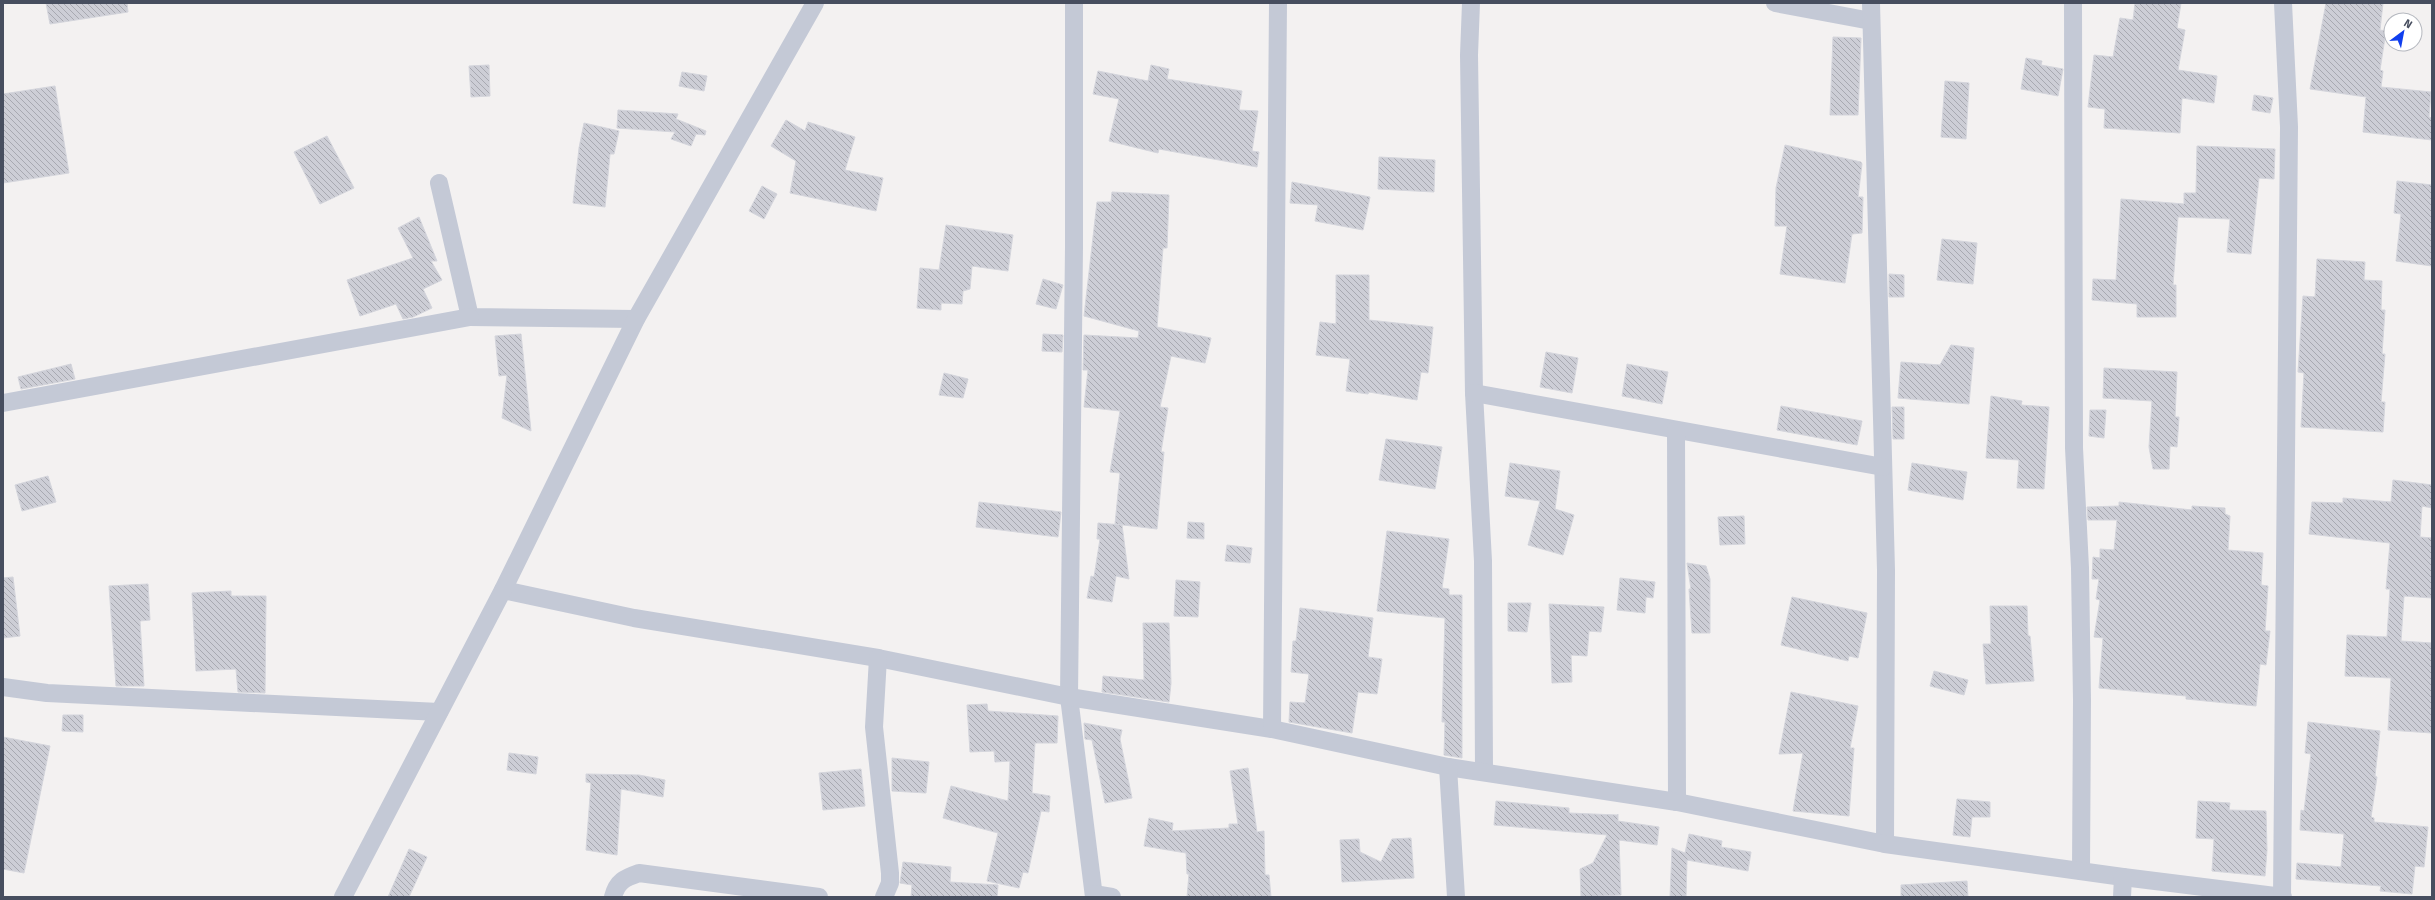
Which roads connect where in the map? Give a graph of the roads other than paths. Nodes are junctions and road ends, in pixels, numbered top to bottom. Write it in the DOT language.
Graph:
graph roads {
  1 [pos="815,3"];
  2 [pos="1074,3"];
  3 [pos="1278,3"];
  4 [pos="1471,3"];
  5 [pos="1775,3"];
  6 [pos="1871,3"];
  7 [pos="2073,3"];
  8 [pos="2283,3"];
  9 [pos="1871,21"];
  10 [pos="439,183"];
  11 [pos="470,317"];
  12 [pos="636,320"];
  13 [pos="1474,393"];
  14 [pos="3,403"];
  15 [pos="1676,430"];
  16 [pos="1883,467"];
  17 [pos="503,590"];
  18 [pos="878,658"];
  19 [pos="3,687"];
  20 [pos="1070,697"];
  21 [pos="439,712"];
  22 [pos="1272,729"];
  23 [pos="1448,767"];
  24 [pos="1484,771"];
  25 [pos="1677,802"];
  26 [pos="1885,844"];
  27 [pos="2081,871"];
  28 [pos="2123,877"];
  29 [pos="1094,896"];
  30 [pos="343,897"];
  31 [pos="613,897"];
  32 [pos="819,897"];
  33 [pos="884,897"];
  34 [pos="1112,897"];
  35 [pos="1456,897"];
  36 [pos="2122,897"];
  37 [pos="2282,897"];
  1 -- 12 [label="street"];
  2 -- 20 [label="street"];
  3 -- 22 [label="street"];
  4 -- 13 [label="street"];
  5 -- 9 [label="street"];
  6 -- 9 [label="street"];
  7 -- 27 [label="street"];
  8 -- 37 [label="street"];
  9 -- 16 [label="street"];
  10 -- 11 [label="street"];
  11 -- 12 [label="street"];
  11 -- 14 [label="street"];
  12 -- 17 [label="street"];
  13 -- 15 [label="street"];
  13 -- 24 [label="street"];
  15 -- 16 [label="street"];
  15 -- 25 [label="street"];
  16 -- 26 [label="street"];
  17 -- 18 [label="street"];
  17 -- 21 [label="street"];
  18 -- 20 [label="street"];
  18 -- 33 [label="street"];
  19 -- 21 [label="street"];
  20 -- 22 [label="street"];
  20 -- 29 [label="street"];
  21 -- 30 [label="street"];
  22 -- 23 [label="street"];
  23 -- 24 [label="street"];
  23 -- 35 [label="street"];
  24 -- 25 [label="street"];
  25 -- 26 [label="street"];
  26 -- 27 [label="street"];
  27 -- 28 [label="street"];
  28 -- 36 [label="street"];
  28 -- 37 [label="street"];
  29 -- 34 [label="street"];
  31 -- 32 [label="street"];
}
